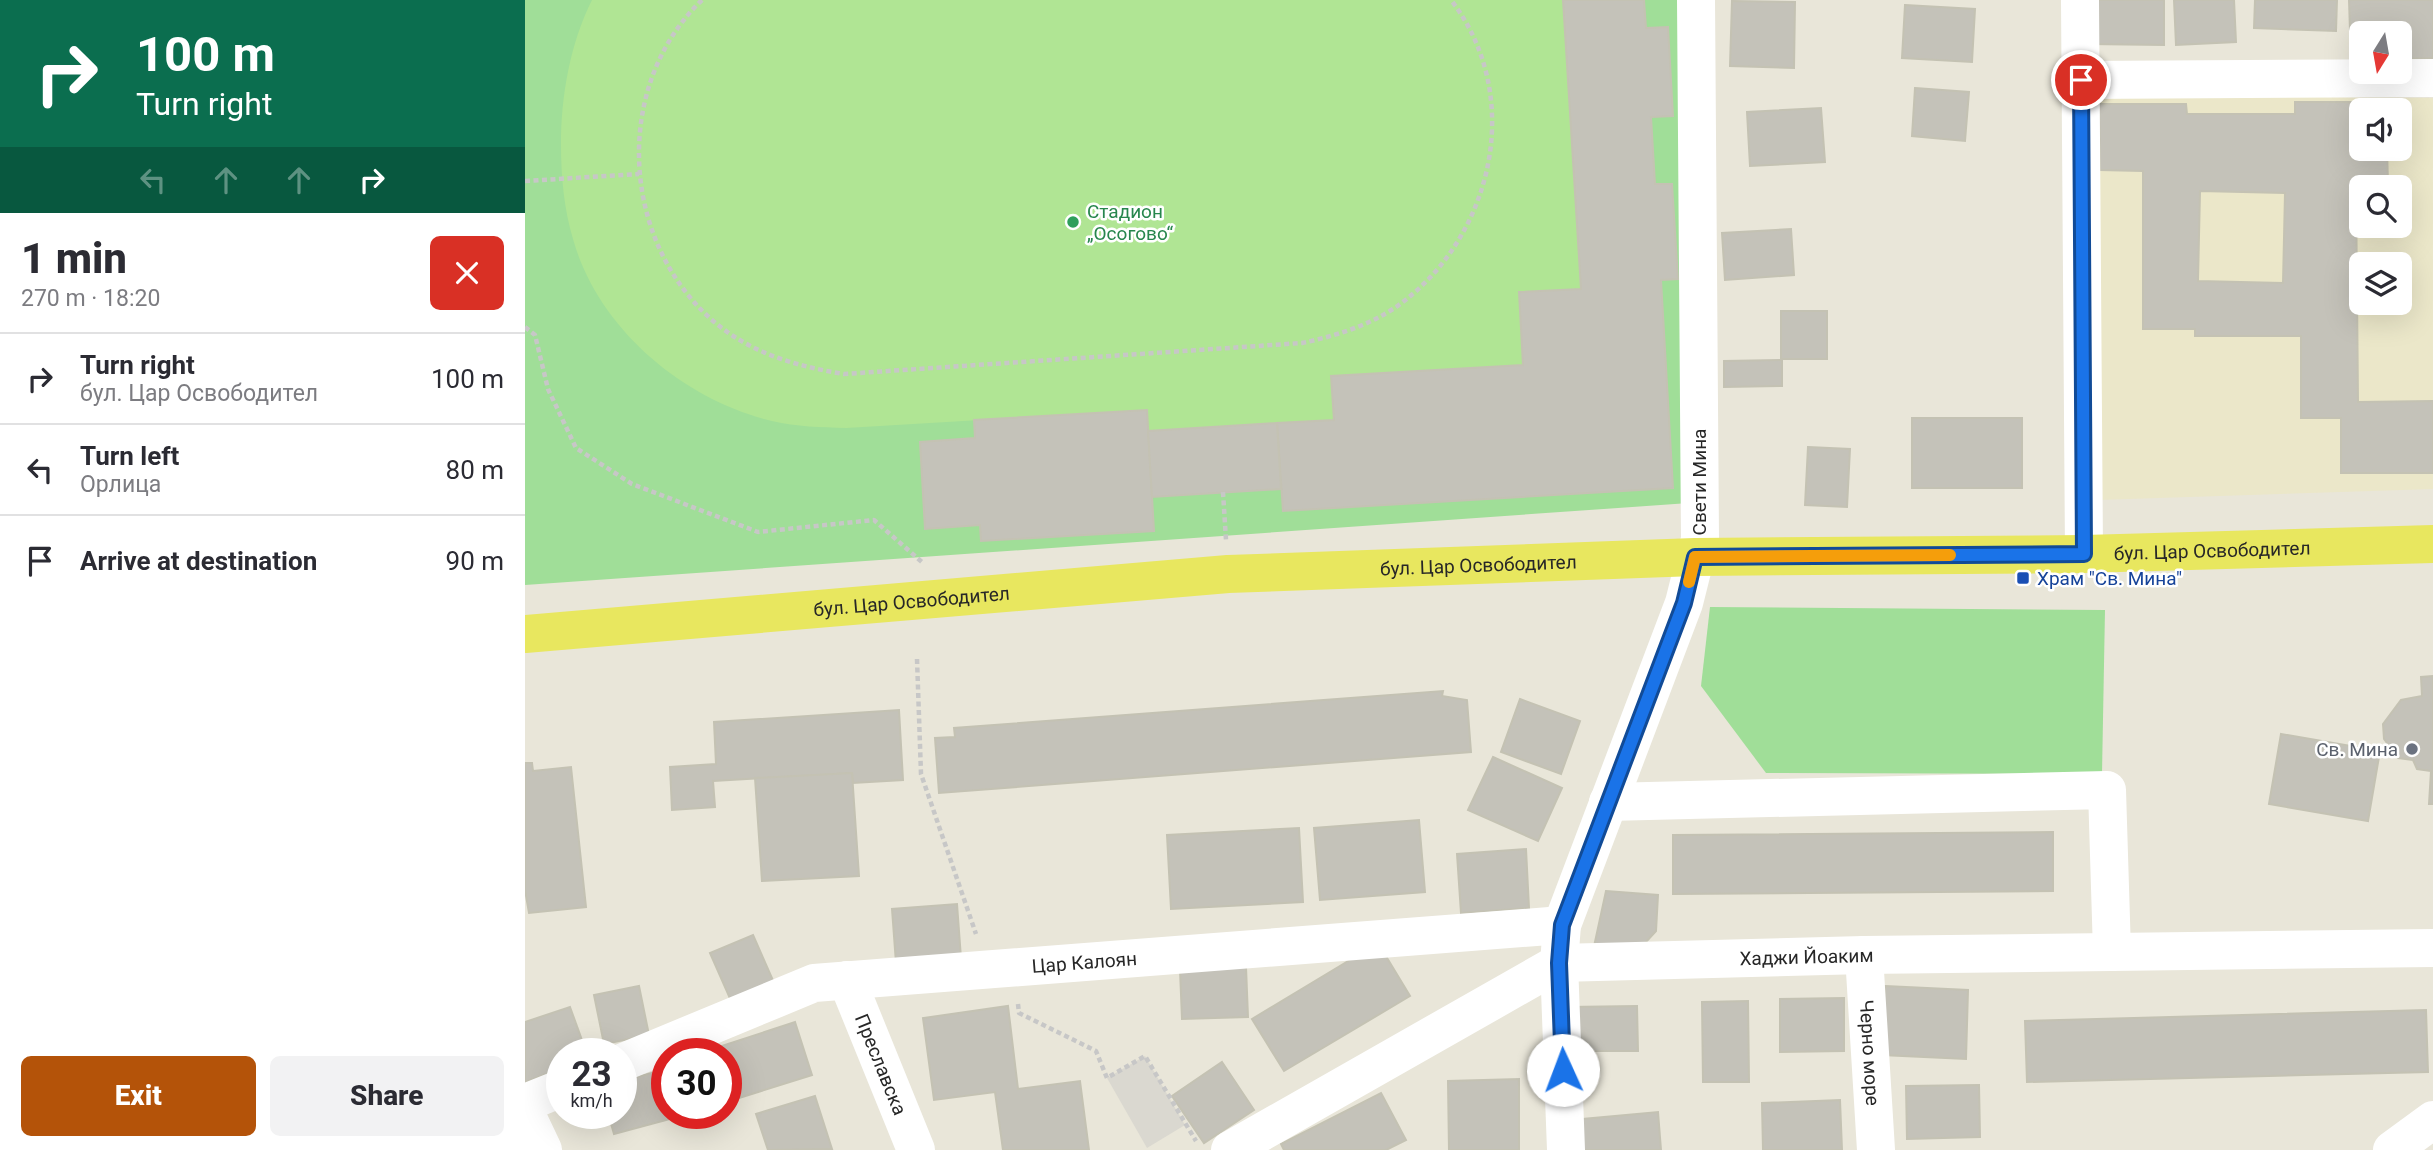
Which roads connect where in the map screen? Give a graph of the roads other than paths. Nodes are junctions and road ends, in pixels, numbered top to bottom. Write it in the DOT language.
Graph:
graph roads {
  1 [pos="1696,0"];
  2 [pos="2080,0"];
  3 [pos="2433,78"];
  4 [pos="2081,80"];
  5 [pos="2433,544"];
  6 [pos="1697,548"];
  7 [pos="2084,554"];
  8 [pos="525,634"];
  9 [pos="1608,802"];
  10 [pos="1562,925"];
  11 [pos="2433,948"];
  12 [pos="2112,952"];
  13 [pos="1864,955"];
  14 [pos="1559,963"];
  15 [pos="846,980"];
  16 [pos="637,1056"];
  17 [pos="546,1094"];
  18 [pos="525,1103"];
  19 [pos="525,1112"];
  20 [pos="2433,1120"];
  21 [pos="1249,1144"];
  22 [pos="543,1150"];
  23 [pos="916,1150"];
  24 [pos="1566,1150"];
  25 [pos="1877,1150"];
  26 [pos="2392,1150"];
  1 -- 6 [label="street, Свети Мина"];
  2 -- 4 [label="street"];
  3 -- 4 [label="street"];
  4 -- 7 [label="street"];
  5 -- 7 [label="main road, бул. Цар Освободител"];
  6 -- 7 [label="main road, бул. Цар Освободител"];
  6 -- 8 [label="main road, бул. Цар Освободител"];
  6 -- 9 [label="street, Свети Мина"];
  9 -- 10 [label="street, Свети Мина"];
  9 -- 12 [label="street"];
  10 -- 14 [label="street, Свети Мина"];
  10 -- 15 [label="street, Цар Калоян"];
  11 -- 12 [label="street, Хаджи Йоаким"];
  12 -- 13 [label="street, Хаджи Йоаким"];
  13 -- 14 [label="street, Хаджи Йоаким"];
  13 -- 25 [label="street, Черно море"];
  14 -- 21 [label="street, Хаджи Йоаким"];
  14 -- 24 [label="street, Свети Мина"];
  15 -- 16 [label="street, Цар Калоян"];
  15 -- 23 [label="street, Преславска"];
  17 -- 18 [label="street"];
  19 -- 22 [label="street"];
  20 -- 26 [label="street"];
}
